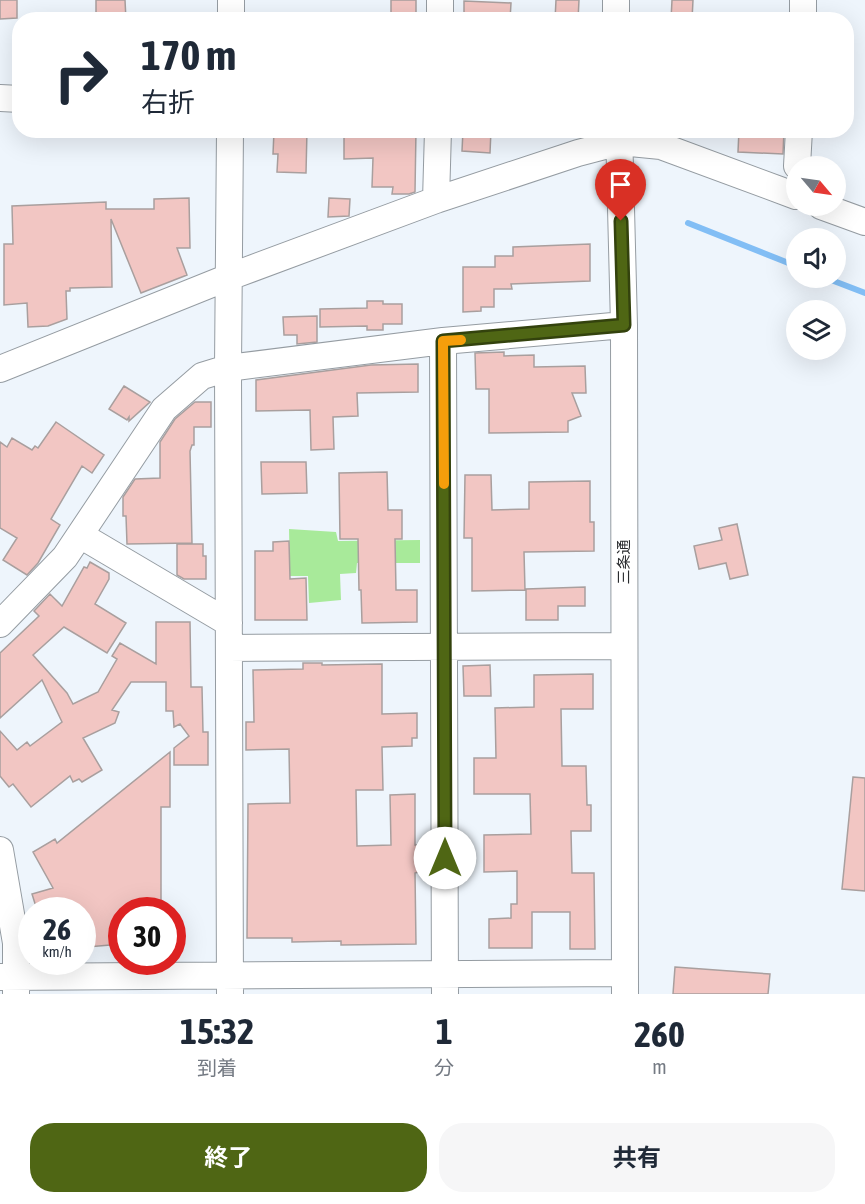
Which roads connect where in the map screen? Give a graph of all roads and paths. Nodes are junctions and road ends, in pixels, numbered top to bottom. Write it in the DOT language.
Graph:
graph roads {
  1 [pos="230,138"];
  2 [pos="438,138"];
  3 [pos="615,138"];
  4 [pos="620,138"];
  5 [pos="628,138"];
  6 [pos="799,138"];
  7 [pos="798,156"];
  8 [pos="786,192"];
  9 [pos="436,200"];
  10 [pos="846,215"];
  11 [pos="865,222"];
  12 [pos="229,277"];
  13 [pos="624,325"];
  14 [pos="443,341"];
  15 [pos="228,368"];
  16 [pos="0,369"];
  17 [pos="80,535"];
  18 [pos="0,624"];
  19 [pos="229,636"];
  20 [pos="624,646"];
  21 [pos="444,647"];
  22 [pos="0,850"];
  23 [pos="11,982"];
  24 [pos="445,984"];
  25 [pos="626,984"];
  26 [pos="230,985"];
  1 -- 12 [label="street"];
  2 -- 9 [label="street"];
  3 -- 9 [label="street"];
  4 -- 13 [label="street, 三条通"];
  5 -- 8 [label="street"];
  6 -- 7 [label="street"];
  9 -- 12 [label="street"];
  10 -- 11 [label="street"];
  12 -- 15 [label="street"];
  12 -- 16 [label="street"];
  13 -- 14 [label="street"];
  13 -- 20 [label="street, 三条通"];
  14 -- 15 [label="street"];
  14 -- 21 [label="street"];
  15 -- 17 [label="street"];
  15 -- 19 [label="street"];
  17 -- 18 [label="street"];
  17 -- 19 [label="street"];
  19 -- 21 [label="street"];
  19 -- 26 [label="street"];
  20 -- 21 [label="street"];
  20 -- 25 [label="street, 三条通"];
  21 -- 24 [label="street"];
  22 -- 23 [label="street"];
  23 -- 26 [label="street"];
  24 -- 25 [label="street"];
  24 -- 26 [label="street"];
}
